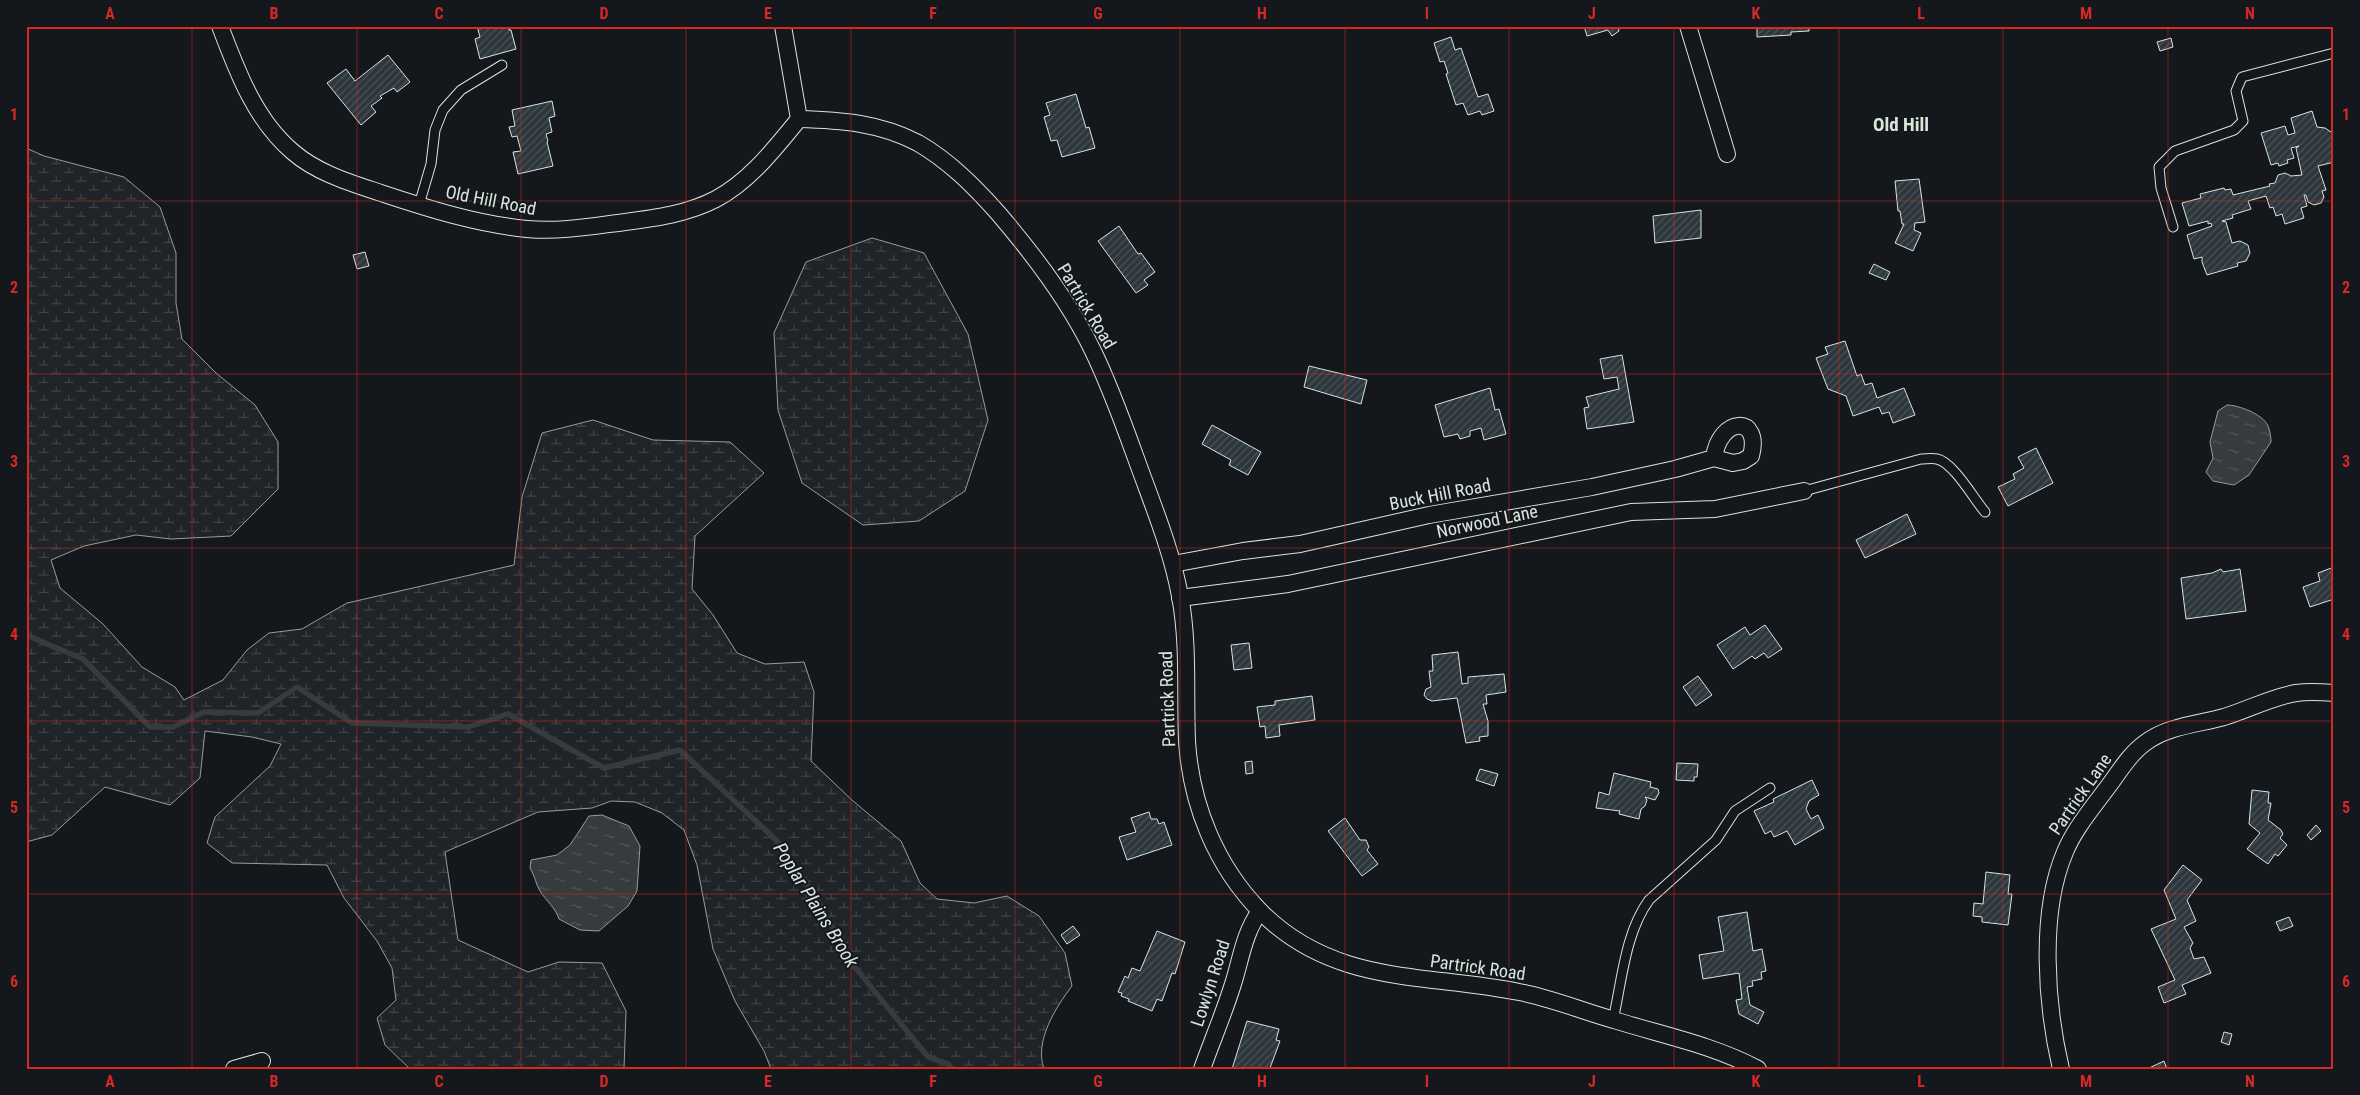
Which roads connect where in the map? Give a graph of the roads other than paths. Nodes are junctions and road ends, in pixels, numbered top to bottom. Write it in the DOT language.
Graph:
graph roads {
  1 [pos="220,26"];
  2 [pos="783,26"];
  3 [pos="1688,26"];
  4 [pos="2334,53"];
  5 [pos="502,65"];
  6 [pos="799,119"];
  7 [pos="1727,154"];
  8 [pos="419,205"];
  9 [pos="2173,227"];
  10 [pos="1714,458"];
  11 [pos="1804,491"];
  12 [pos="1986,512"];
  13 [pos="1173,564"];
  14 [pos="1180,598"];
  15 [pos="2334,692"];
  16 [pos="1770,788"];
  17 [pos="1260,911"];
  18 [pos="1613,1020"];
  19 [pos="262,1061"];
  20 [pos="234,1069"];
  21 [pos="1202,1069"];
  22 [pos="1758,1069"];
  23 [pos="2061,1069"];
  1 -- 8 [label="street, Old Hill Road"];
  2 -- 6 [label="street"];
  3 -- 7 [label="street"];
  4 -- 9 [label="lane"];
  5 -- 8 [label="lane"];
  6 -- 8 [label="street, Old Hill Road"];
  6 -- 13 [label="street, Partrick Road"];
  10 -- 13 [label="street, Buck Hill Road"];
  11 -- 12 [label="lane"];
  11 -- 14 [label="street, Norwood Lane"];
  13 -- 14 [label="street, Partrick Road"];
  14 -- 17 [label="street, Partrick Road"];
  15 -- 23 [label="street, Partrick Lane"];
  16 -- 18 [label="lane"];
  17 -- 18 [label="street, Partrick Road"];
  17 -- 21 [label="street, Lowlyn Road"];
  18 -- 22 [label="street, Partrick Road"];
  19 -- 20 [label="street"];
}
